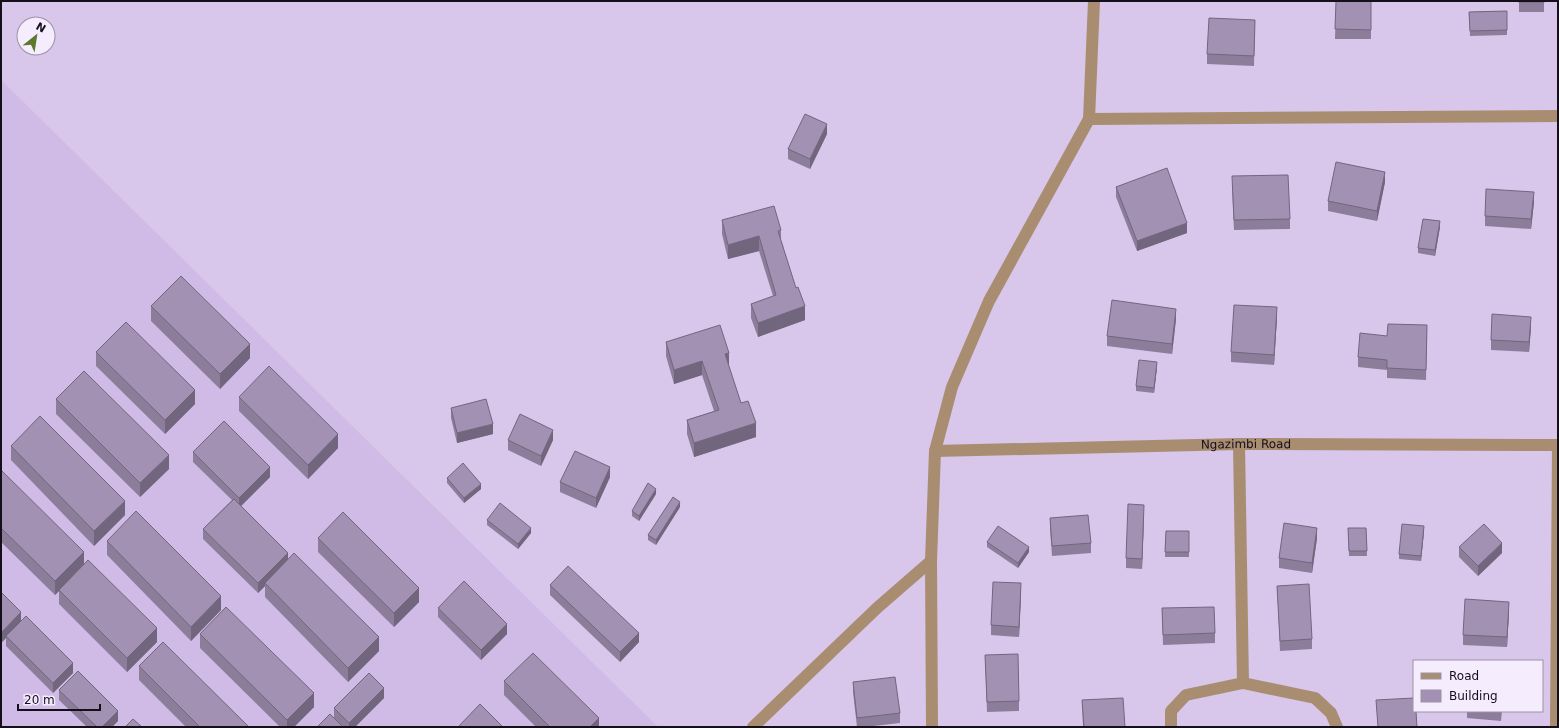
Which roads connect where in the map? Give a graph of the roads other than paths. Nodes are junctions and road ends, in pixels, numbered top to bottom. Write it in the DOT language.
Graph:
graph roads {
  1 [pos="1094,1"];
  2 [pos="1558,116"];
  3 [pos="1089,119"];
  4 [pos="1239,444"];
  5 [pos="1558,445"];
  6 [pos="935,451"];
  7 [pos="931,561"];
  8 [pos="1243,683"];
  9 [pos="753,727"];
  10 [pos="932,727"];
  11 [pos="1171,727"];
  12 [pos="1337,727"];
  13 [pos="1556,727"];
  1 -- 3 [label="street"];
  2 -- 3 [label="street"];
  3 -- 6 [label="street"];
  4 -- 5 [label="street, Ngazimbi Road"];
  4 -- 6 [label="street, Ngazimbi Road"];
  4 -- 8 [label="street"];
  5 -- 13 [label="street"];
  6 -- 7 [label="street"];
  7 -- 9 [label="street"];
  7 -- 10 [label="street"];
  8 -- 11 [label="street"];
  8 -- 12 [label="street"];
}
